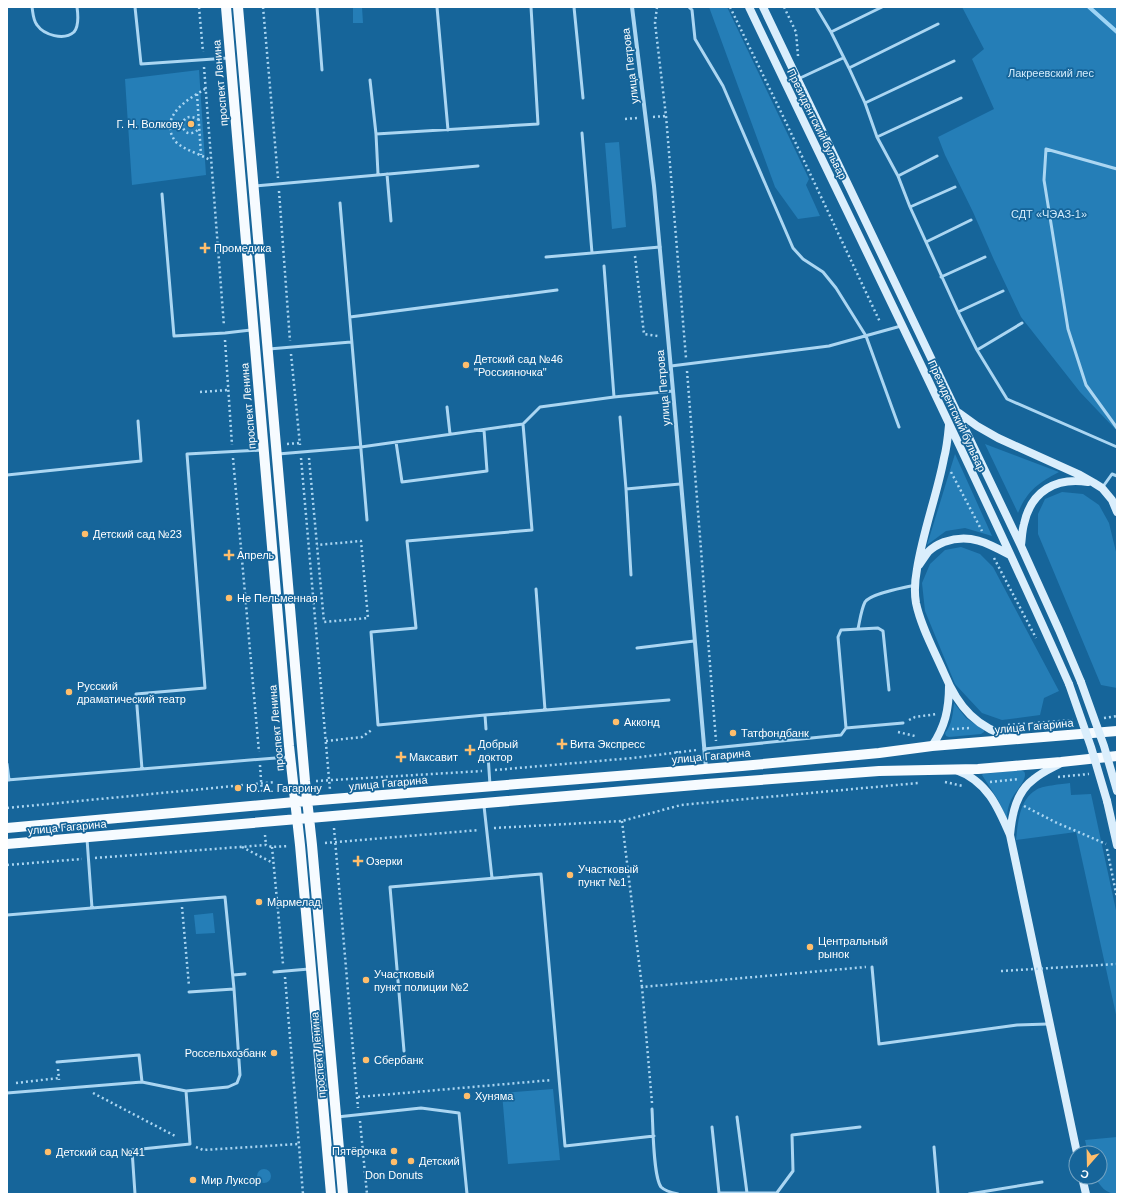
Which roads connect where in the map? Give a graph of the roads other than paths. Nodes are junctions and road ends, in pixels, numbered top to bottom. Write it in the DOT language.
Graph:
graph roads {
  1 [pos="32,7"];
  2 [pos="77,7"];
  3 [pos="135,7"];
  4 [pos="226,7"];
  5 [pos="238,7"];
  6 [pos="317,7"];
  7 [pos="437,7"];
  8 [pos="531,7"];
  9 [pos="574,7"];
  10 [pos="632,7"];
  11 [pos="689,7"];
  12 [pos="749,7"];
  13 [pos="762,7"];
  14 [pos="816,7"];
  15 [pos="882,7"];
  16 [pos="938,24"];
  17 [pos="831,32"];
  18 [pos="230,58"];
  19 [pos="843,58"];
  20 [pos="954,61"];
  21 [pos="849,68"];
  22 [pos="322,70"];
  23 [pos="370,80"];
  24 [pos="797,80"];
  25 [pos="583,98"];
  26 [pos="961,98"];
  27 [pos="864,103"];
  28 [pos="448,130"];
  29 [pos="582,133"];
  30 [pos="376,134"];
  31 [pos="877,138"];
  32 [pos="936,156"];
  33 [pos="478,166"];
  34 [pos="1117,169"];
  35 [pos="378,174"];
  36 [pos="387,174"];
  37 [pos="898,176"];
  38 [pos="253,186"];
  39 [pos="955,187"];
  40 [pos="162,194"];
  41 [pos="340,203"];
  42 [pos="910,207"];
  43 [pos="972,220"];
  44 [pos="391,221"];
  45 [pos="926,242"];
  46 [pos="660,247"];
  47 [pos="592,253"];
  48 [pos="546,257"];
  49 [pos="986,257"];
  50 [pos="604,266"];
  51 [pos="941,277"];
  52 [pos="557,290"];
  53 [pos="1003,291"];
  54 [pos="958,312"];
  55 [pos="350,317"];
  56 [pos="1022,323"];
  57 [pos="901,326"];
  58 [pos="253,330"];
  59 [pos="866,336"];
  60 [pos="351,342"];
  61 [pos="267,349"];
  62 [pos="977,350"];
  63 [pos="671,366"];
  64 [pos="673,391"];
  65 [pos="614,397"];
  66 [pos="447,407"];
  67 [pos="957,411"];
  68 [pos="620,417"];
  69 [pos="138,420"];
  70 [pos="523,424"];
  71 [pos="949,425"];
  72 [pos="899,427"];
  73 [pos="1117,428"];
  74 [pos="484,430"];
  75 [pos="450,434"];
  76 [pos="396,442"];
  77 [pos="361,447"];
  78 [pos="1117,447"];
  79 [pos="264,449"];
  80 [pos="277,455"];
  81 [pos="7,475"];
  82 [pos="1117,476"];
  83 [pos="1094,483"];
  84 [pos="680,484"];
  85 [pos="626,488"];
  86 [pos="1102,488"];
  87 [pos="1117,512"];
  88 [pos="367,520"];
  89 [pos="1021,546"];
  90 [pos="1010,555"];
  91 [pos="917,567"];
  92 [pos="631,575"];
  93 [pos="915,585"];
  94 [pos="536,589"];
  95 [pos="858,629"];
  96 [pos="694,641"];
  97 [pos="638,648"];
  98 [pos="949,685"];
  99 [pos="889,690"];
  100 [pos="668,700"];
  101 [pos="545,710"];
  102 [pos="485,715"];
  103 [pos="903,723"];
  104 [pos="846,728"];
  105 [pos="486,729"];
  106 [pos="1117,731"];
  107 [pos="1023,740"];
  108 [pos="932,746"];
  109 [pos="704,749"];
  110 [pos="488,755"];
  111 [pos="1117,756"];
  112 [pos="290,757"];
  113 [pos="1061,762"];
  114 [pos="7,764"];
  115 [pos="706,768"];
  116 [pos="142,769"];
  117 [pos="954,770"];
  118 [pos="8,780"];
  119 [pos="707,784"];
  120 [pos="490,786"];
  121 [pos="1117,791"];
  122 [pos="295,802"];
  123 [pos="307,802"];
  124 [pos="484,803"];
  125 [pos="309,818"];
  126 [pos="297,819"];
  127 [pos="7,828"];
  128 [pos="1010,835"];
  129 [pos="87,837"];
  130 [pos="7,844"];
  131 [pos="1117,845"];
  132 [pos="492,878"];
  133 [pos="92,908"];
  134 [pos="7,915"];
  135 [pos="872,967"];
  136 [pos="311,969"];
  137 [pos="274,972"];
  138 [pos="245,974"];
  139 [pos="233,975"];
  140 [pos="234,989"];
  141 [pos="189,992"];
  142 [pos="1050,1023"];
  143 [pos="404,1051"];
  144 [pos="57,1062"];
  145 [pos="142,1082"];
  146 [pos="186,1091"];
  147 [pos="7,1093"];
  148 [pos="652,1109"];
  149 [pos="336,1117"];
  150 [pos="737,1117"];
  151 [pos="712,1127"];
  152 [pos="860,1127"];
  153 [pos="654,1136"];
  154 [pos="1075,1145"];
  155 [pos="934,1147"];
  156 [pos="1042,1182"];
  157 [pos="1087,1185"];
  158 [pos="746,1193"];
  159 [pos="776,1193"];
  160 [pos="135,1194"];
  161 [pos="331,1194"];
  162 [pos="343,1194"];
  163 [pos="467,1194"];
  164 [pos="678,1194"];
  165 [pos="938,1194"];
  166 [pos="969,1194"];
  167 [pos="1093,1194"];
  1 -- 2 [label="lane"];
  3 -- 18 [label="lane"];
  4 -- 18 [label="main road, проспект Ленина"];
  5 -- 38 [label="main road"];
  6 -- 22 [label="lane"];
  7 -- 28 [label="lane"];
  8 -- 28 [label="lane"];
  9 -- 25 [label="lane"];
  10 -- 46 [label="street, улица Петрова"];
  11 -- 59 [label="lane"];
  12 -- 57 [label="main road, Президентский бульвар"];
  13 -- 24 [label="main road, Президентский бульвар"];
  14 -- 17 [label="lane"];
  15 -- 17 [label="lane"];
  16 -- 21 [label="lane"];
  17 -- 19 [label="lane"];
  18 -- 58 [label="main road, проспект Ленина"];
  19 -- 21 [label="lane"];
  19 -- 24 [label="lane"];
  20 -- 27 [label="lane"];
  21 -- 27 [label="lane"];
  23 -- 30 [label="lane"];
  24 -- 67 [label="main road, Президентский бульвар"];
  26 -- 31 [label="lane"];
  27 -- 31 [label="lane"];
  28 -- 30 [label="lane"];
  29 -- 47 [label="lane"];
  30 -- 35 [label="lane"];
  31 -- 37 [label="lane"];
  32 -- 37 [label="lane"];
  33 -- 36 [label="lane"];
  34 -- 73 [label="lane"];
  35 -- 36 [label="lane"];
  35 -- 38 [label="lane"];
  36 -- 44 [label="lane"];
  37 -- 42 [label="lane"];
  38 -- 61 [label="main road"];
  39 -- 42 [label="lane"];
  40 -- 58 [label="lane"];
  41 -- 55 [label="lane"];
  42 -- 45 [label="lane"];
  43 -- 45 [label="lane"];
  45 -- 51 [label="lane"];
  46 -- 47 [label="lane"];
  46 -- 63 [label="street, улица Петрова"];
  47 -- 48 [label="lane"];
  49 -- 51 [label="lane"];
  50 -- 65 [label="lane"];
  51 -- 54 [label="lane"];
  52 -- 55 [label="lane"];
  53 -- 54 [label="lane"];
  54 -- 62 [label="lane"];
  55 -- 60 [label="lane"];
  56 -- 62 [label="lane"];
  57 -- 59 [label="lane"];
  57 -- 71 [label="main road, Президентский бульвар"];
  58 -- 79 [label="main road, проспект Ленина"];
  59 -- 63 [label="lane"];
  59 -- 72 [label="lane"];
  60 -- 61 [label="lane"];
  60 -- 77 [label="lane"];
  61 -- 80 [label="main road"];
  62 -- 78 [label="lane"];
  63 -- 64 [label="street, улица Петрова"];
  64 -- 65 [label="lane"];
  64 -- 84 [label="street, улица Петрова"];
  65 -- 70 [label="lane"];
  66 -- 75 [label="lane"];
  67 -- 83 [label="main road"];
  67 -- 89 [label="main road, Президентский бульвар"];
  68 -- 85 [label="lane"];
  69 -- 81 [label="lane"];
  70 -- 74 [label="lane"];
  70 -- 102 [label="lane"];
  71 -- 90 [label="main road, Президентский бульвар"];
  71 -- 91 [label="main road"];
  74 -- 75 [label="lane"];
  74 -- 76 [label="lane"];
  75 -- 76 [label="lane"];
  76 -- 77 [label="lane"];
  77 -- 80 [label="lane"];
  77 -- 88 [label="lane"];
  79 -- 112 [label="main road, проспект Ленина"];
  79 -- 116 [label="lane"];
  80 -- 123 [label="main road"];
  82 -- 86 [label="lane"];
  83 -- 86 [label="main road"];
  83 -- 89 [label="main road"];
  84 -- 85 [label="lane"];
  84 -- 96 [label="street, улица Петрова"];
  85 -- 92 [label="lane"];
  86 -- 87 [label="main road"];
  89 -- 121 [label="main road, Президентский бульвар, bridge"];
  90 -- 91 [label="main road"];
  90 -- 131 [label="main road, Президентский бульвар, bridge"];
  91 -- 93 [label="main road"];
  93 -- 95 [label="lane"];
  93 -- 98 [label="main road"];
  94 -- 101 [label="lane"];
  95 -- 99 [label="lane"];
  95 -- 104 [label="lane"];
  96 -- 97 [label="lane"];
  96 -- 109 [label="street, улица Петрова"];
  98 -- 107 [label="main road"];
  98 -- 108 [label="main road"];
  100 -- 101 [label="lane"];
  101 -- 102 [label="lane"];
  102 -- 105 [label="lane"];
  103 -- 104 [label="lane"];
  104 -- 109 [label="lane"];
  106 -- 107 [label="main road, улица Гагарина"];
  107 -- 108 [label="main road, улица Гагарина"];
  108 -- 115 [label="main road, улица Гагарина"];
  109 -- 115 [label="street, улица Петрова"];
  110 -- 120 [label="lane"];
  111 -- 113 [label="main road"];
  112 -- 116 [label="lane"];
  112 -- 122 [label="main road, проспект Ленина"];
  113 -- 117 [label="main road"];
  113 -- 128 [label="main road"];
  114 -- 118 [label="lane"];
  115 -- 119 [label="main road"];
  115 -- 120 [label="main road, улица Гагарина"];
  116 -- 118 [label="lane"];
  117 -- 119 [label="main road"];
  117 -- 128 [label="main road"];
  119 -- 124 [label="main road"];
  120 -- 123 [label="main road, улица Гагарина"];
  122 -- 123 [label="main road, улица Гагарина"];
  122 -- 126 [label="main road, проспект Ленина"];
  122 -- 127 [label="main road, улица Гагарина"];
  123 -- 125 [label="main road, проспект Ленина"];
  124 -- 125 [label="main road"];
  124 -- 132 [label="lane"];
  125 -- 126 [label="main road, улица Гагарина"];
  125 -- 149 [label="main road, проспект Ленина"];
  126 -- 129 [label="main road, улица Гагарина"];
  126 -- 136 [label="main road, проспект Ленина"];
  128 -- 142 [label="main road"];
  129 -- 130 [label="main road, улица Гагарина"];
  129 -- 133 [label="lane"];
  132 -- 143 [label="lane"];
  132 -- 153 [label="lane"];
  133 -- 134 [label="lane"];
  133 -- 139 [label="lane"];
  135 -- 142 [label="lane"];
  136 -- 137 [label="lane"];
  136 -- 161 [label="main road, проспект Ленина"];
  138 -- 139 [label="lane"];
  139 -- 140 [label="lane"];
  140 -- 141 [label="lane"];
  140 -- 146 [label="lane"];
  142 -- 154 [label="main road"];
  144 -- 145 [label="lane"];
  145 -- 146 [label="lane"];
  145 -- 147 [label="lane"];
  146 -- 160 [label="lane"];
  148 -- 153 [label="lane"];
  149 -- 162 [label="main road, проспект Ленина"];
  149 -- 163 [label="lane"];
  150 -- 158 [label="lane"];
  151 -- 158 [label="lane"];
  152 -- 159 [label="lane"];
  153 -- 164 [label="lane"];
  155 -- 165 [label="lane"];
  156 -- 166 [label="lane"];
  157 -- 167 [label="main road"];
  158 -- 159 [label="lane"];
}
